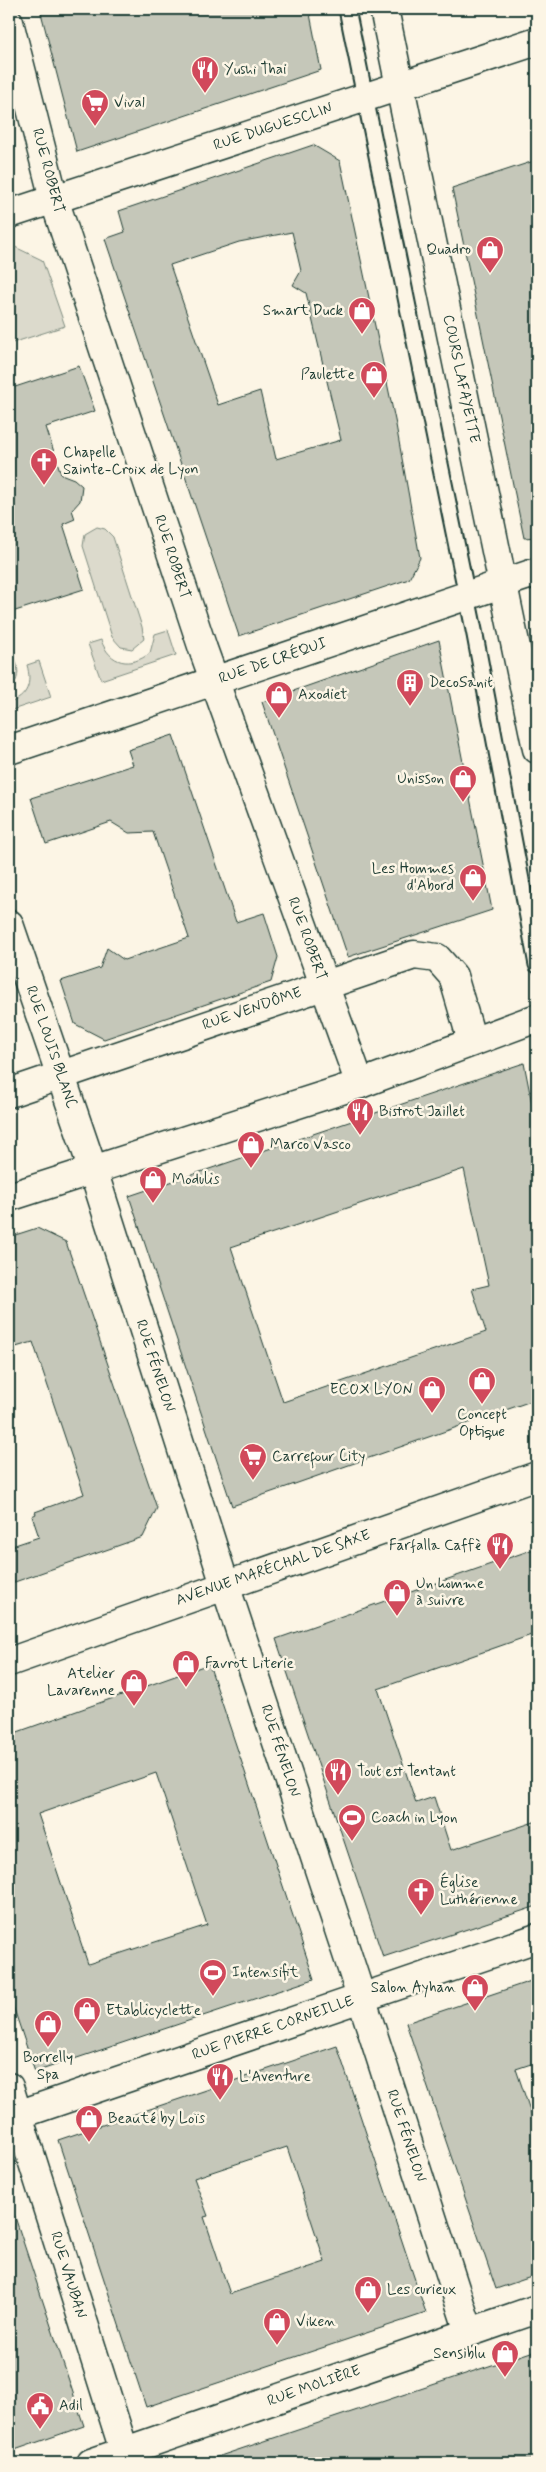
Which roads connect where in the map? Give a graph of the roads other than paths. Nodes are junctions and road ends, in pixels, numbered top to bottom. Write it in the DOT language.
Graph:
graph roads {
  1 [pos="347,9"];
  2 [pos="384,9"];
  3 [pos="9,22"];
  4 [pos="537,42"];
  5 [pos="401,85"];
  6 [pos="366,98"];
  7 [pos="54,199"];
  8 [pos="9,214"];
  9 [pos="537,572"];
  10 [pos="504,582"];
  11 [pos="466,595"];
  12 [pos="214,681"];
  13 [pos="537,749"];
  14 [pos="9,750"];
  15 [pos="9,924"];
  16 [pos="537,965"];
  17 [pos="324,985"];
  18 [pos="537,1018"];
  19 [pos="472,1041"];
  20 [pos="61,1075"];
  21 [pos="360,1084"];
  22 [pos="9,1093"];
  23 [pos="93,1170"];
  24 [pos="9,1197"];
  25 [pos="537,1476"];
  26 [pos="225,1586"];
  27 [pos="9,1662"];
  28 [pos="537,1938"];
  29 [pos="361,1997"];
  30 [pos="9,2087"];
  31 [pos="13,2116"];
  32 [pos="537,2309"];
  33 [pos="468,2332"];
  34 [pos="126,2458"];
  35 [pos="91,2463"];
  1 -- 6 [label="lane"];
  2 -- 5 [label="street, COURS LAFAYETTE"];
  3 -- 7 [label="street, RUE ROBERT"];
  4 -- 5 [label="street, RUE DUGUESCLIN"];
  5 -- 6 [label="street, RUE DUGUESCLIN"];
  5 -- 10 [label="street, COURS LAFAYETTE"];
  6 -- 7 [label="street, RUE DUGUESCLIN"];
  6 -- 11 [label="lane"];
  7 -- 8 [label="street, RUE DUGUESCLIN"];
  7 -- 12 [label="street, RUE ROBERT"];
  9 -- 10 [label="street, RUE DE CRÉQUI"];
  10 -- 11 [label="street, RUE DE CRÉQUI"];
  10 -- 13 [label="street, COURS LAFAYETTE"];
  11 -- 12 [label="street, RUE DE CRÉQUI"];
  11 -- 16 [label="lane"];
  12 -- 14 [label="street, RUE DE CRÉQUI"];
  12 -- 17 [label="street, RUE ROBERT"];
  15 -- 20 [label="street, RUE LOUIS BLANC"];
  17 -- 19 [label="street, RUE VENDÔME"];
  17 -- 20 [label="street, RUE VENDÔME"];
  17 -- 21 [label="street, RUE ROBERT"];
  18 -- 19 [label="street"];
  19 -- 21 [label="street"];
  20 -- 22 [label="street, RUE VENDÔME"];
  20 -- 23 [label="street, RUE LOUIS BLANC"];
  21 -- 23 [label="street"];
  23 -- 24 [label="street"];
  23 -- 26 [label="street, RUE FÉNELON"];
  25 -- 26 [label="street, AVENUE MARÉCHAL DE SAXE"];
  26 -- 27 [label="street, AVENUE MARÉCHAL DE SAXE"];
  26 -- 29 [label="street, RUE FÉNELON"];
  28 -- 29 [label="street, RUE PIERRE CORNEILLE"];
  29 -- 31 [label="street, RUE PIERRE CORNEILLE"];
  29 -- 33 [label="street, RUE FÉNELON"];
  30 -- 31 [label="street, RUE VAUBAN"];
  31 -- 34 [label="street, RUE VAUBAN"];
  32 -- 33 [label="street, RUE MOLIÈRE"];
  33 -- 34 [label="street, RUE MOLIÈRE"];
  34 -- 35 [label="street, RUE MOLIÈRE"];
}
